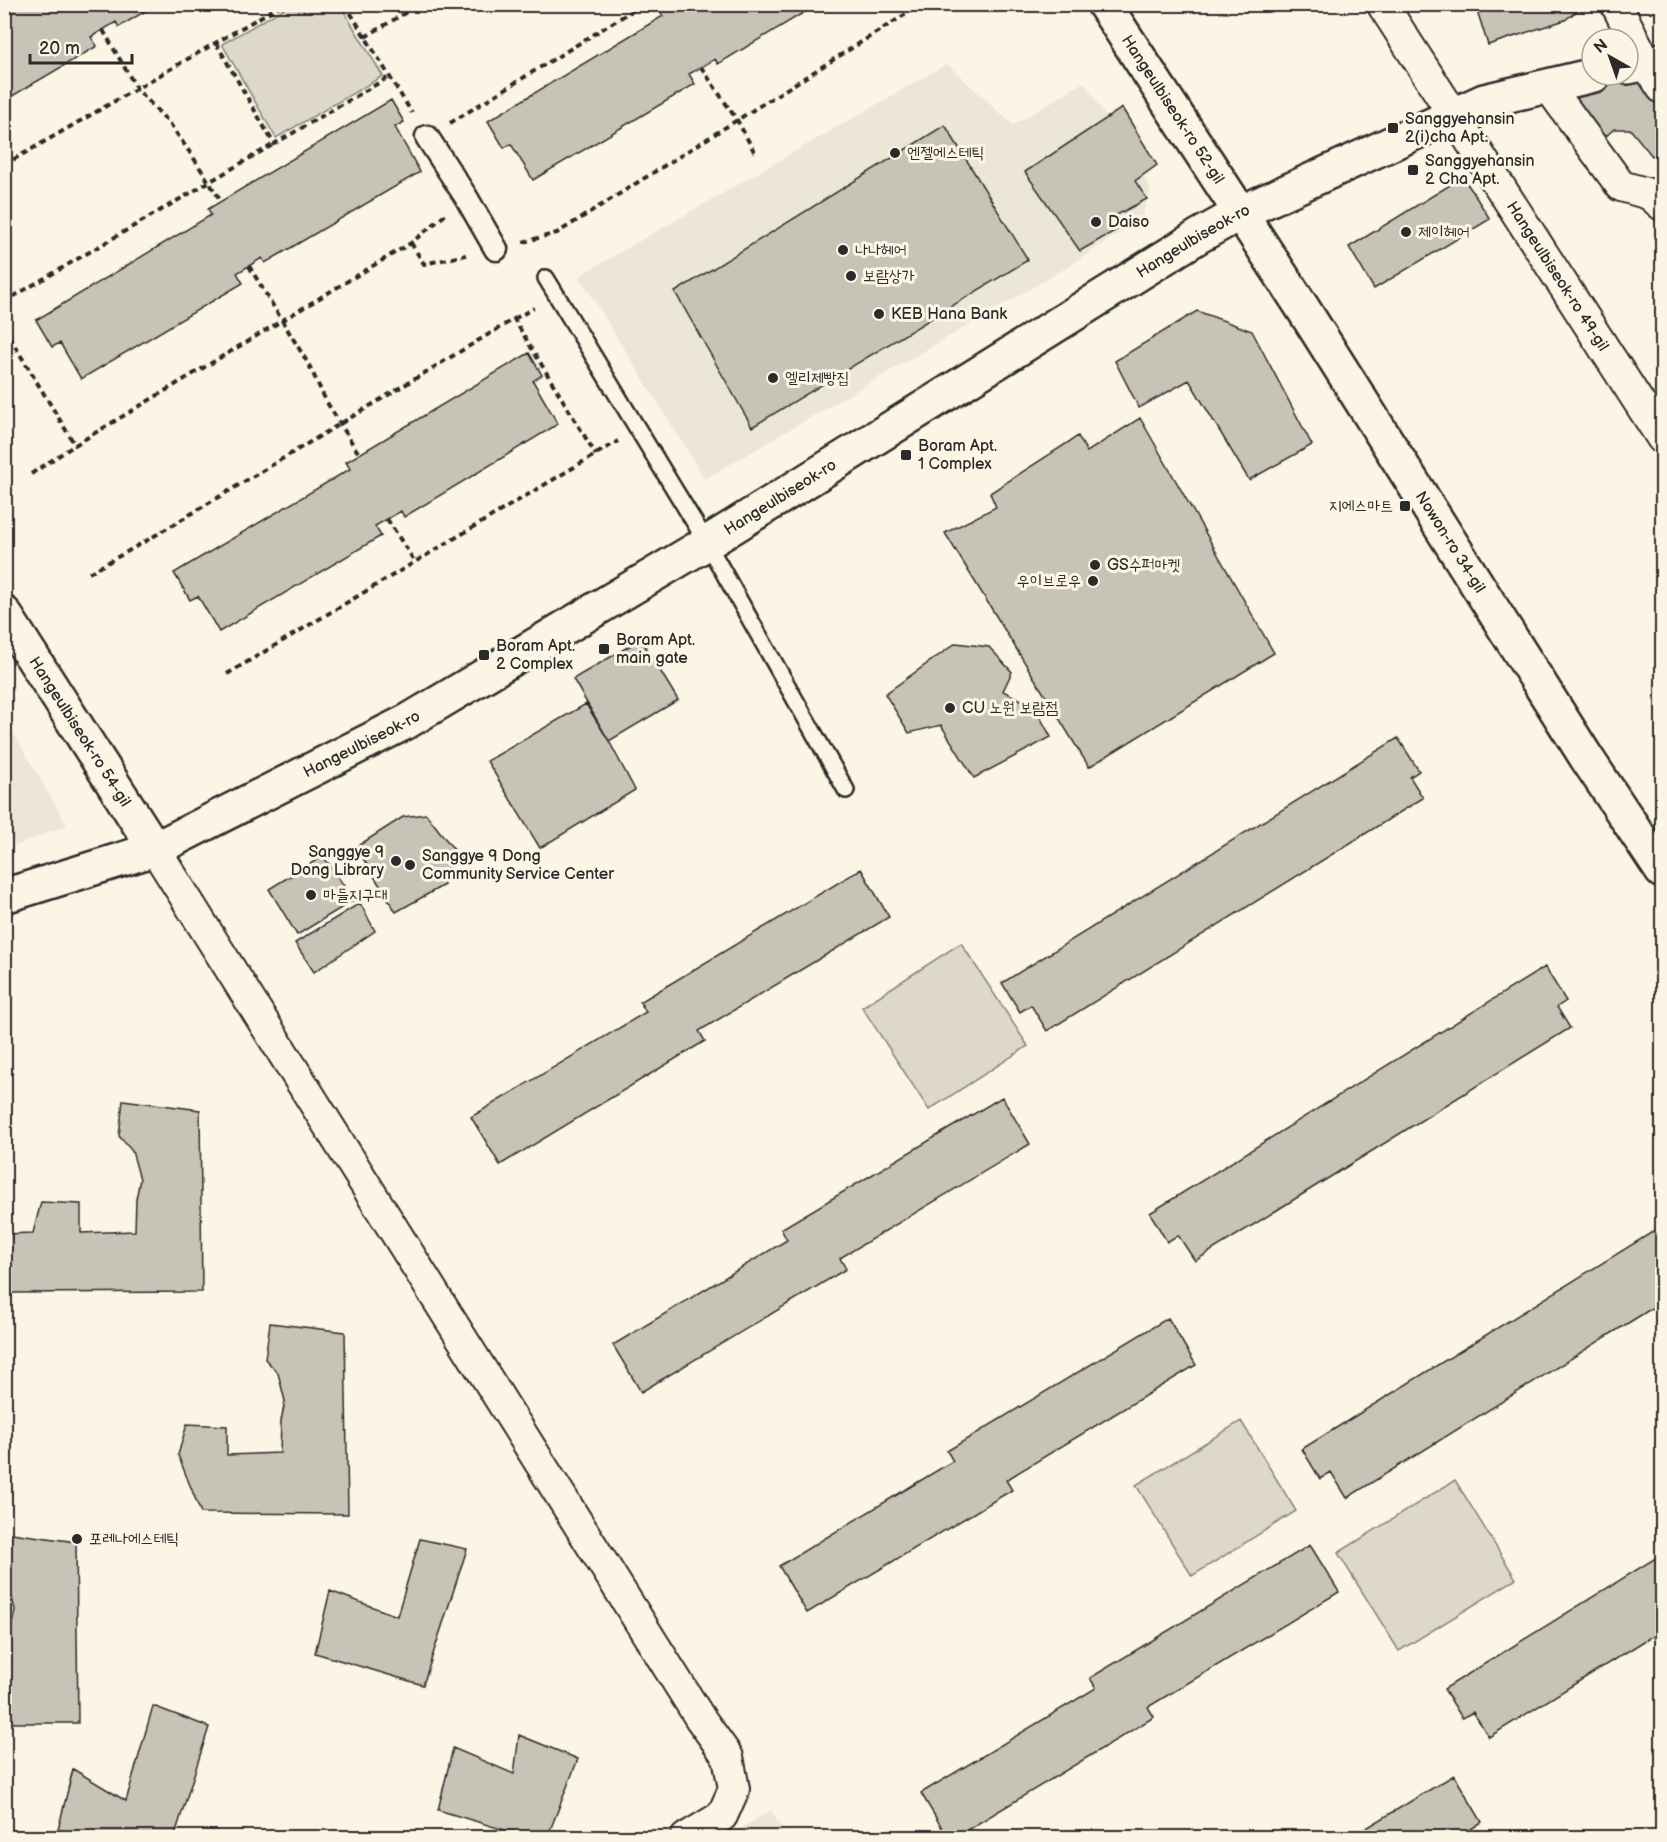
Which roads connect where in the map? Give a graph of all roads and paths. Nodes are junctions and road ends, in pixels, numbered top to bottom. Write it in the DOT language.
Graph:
graph roads {
  1 [pos="283,4"];
  2 [pos="345,4"];
  3 [pos="420,4"];
  4 [pos="644,4"];
  5 [pos="922,4"];
  6 [pos="1104,4"];
  7 [pos="1382,4"];
  8 [pos="1616,4"];
  9 [pos="103,30"];
  10 [pos="365,38"];
  11 [pos="216,43"];
  12 [pos="701,67"];
  13 [pos="1650,69"];
  14 [pos="389,77"];
  15 [pos="1580,78"];
  16 [pos="1548,86"];
  17 [pos="137,89"];
  18 [pos="1454,115"];
  19 [pos="737,120"];
  20 [pos="427,137"];
  21 [pos="274,144"];
  22 [pos="755,153"];
  23 [pos="4,165"];
  24 [pos="210,182"];
  25 [pos="466,197"];
  26 [pos="221,201"];
  27 [pos="1662,205"];
  28 [pos="1240,213"];
  29 [pos="411,243"];
  30 [pos="496,249"];
  31 [pos="249,266"];
  32 [pos="546,278"];
  33 [pos="4,302"];
  34 [pos="281,321"];
  35 [pos="4,328"];
  36 [pos="340,425"];
  37 [pos="1662,438"];
  38 [pos="75,445"];
  39 [pos="359,454"];
  40 [pos="31,474"];
  41 [pos="387,519"];
  42 [pos="707,543"];
  43 [pos="415,562"];
  44 [pos="89,573"];
  45 [pos="4,613"];
  46 [pos="226,674"];
  47 [pos="846,790"];
  48 [pos="155,849"];
  49 [pos="1662,871"];
  50 [pos="4,896"];
  51 [pos="686,1838"];
  1 -- 11 [label="path"];
  2 -- 10 [label="path"];
  3 -- 10 [label="path"];
  4 -- 20 [label="path"];
  5 -- 19 [label="path"];
  6 -- 28 [label="main road, Hangeulbiseok-ro 52-gil"];
  7 -- 18 [label="street, Hangeulbiseok-ro 49-gil"];
  8 -- 13 [label="street"];
  9 -- 17 [label="path"];
  10 -- 14 [label="path"];
  11 -- 17 [label="path"];
  11 -- 21 [label="path"];
  12 -- 19 [label="path"];
  14 -- 20 [label="path"];
  14 -- 21 [label="path"];
  15 -- 16 [label="main road, Hangeulbiseok-ro"];
  16 -- 18 [label="main road, Hangeulbiseok-ro"];
  16 -- 27 [label="street"];
  17 -- 23 [label="path"];
  17 -- 24 [label="path"];
  18 -- 28 [label="main road, Hangeulbiseok-ro"];
  18 -- 37 [label="street, Hangeulbiseok-ro 49-gil"];
  19 -- 22 [label="path"];
  19 -- 30 [label="path"];
  20 -- 25 [label="street"];
  21 -- 24 [label="path"];
  24 -- 26 [label="path"];
  24 -- 33 [label="path"];
  25 -- 29 [label="path"];
  25 -- 30 [label="street"];
  28 -- 42 [label="main road, Hangeulbiseok-ro"];
  28 -- 49 [label="main road, Nowon-ro 34-gil"];
  29 -- 30 [label="path"];
  29 -- 34 [label="path"];
  31 -- 34 [label="path"];
  32 -- 42 [label="lane"];
  34 -- 36 [label="path"];
  34 -- 38 [label="path"];
  35 -- 38 [label="path"];
  36 -- 39 [label="path"];
  36 -- 43 [label="path"];
  36 -- 44 [label="path"];
  38 -- 40 [label="path"];
  41 -- 43 [label="path"];
  42 -- 47 [label="lane"];
  42 -- 48 [label="main road, Hangeulbiseok-ro"];
  43 -- 46 [label="path"];
  45 -- 48 [label="main road, Hangeulbiseok-ro 54-gil"];
  48 -- 50 [label="main road, Hangeulbiseok-ro"];
  48 -- 51 [label="street"];
}
